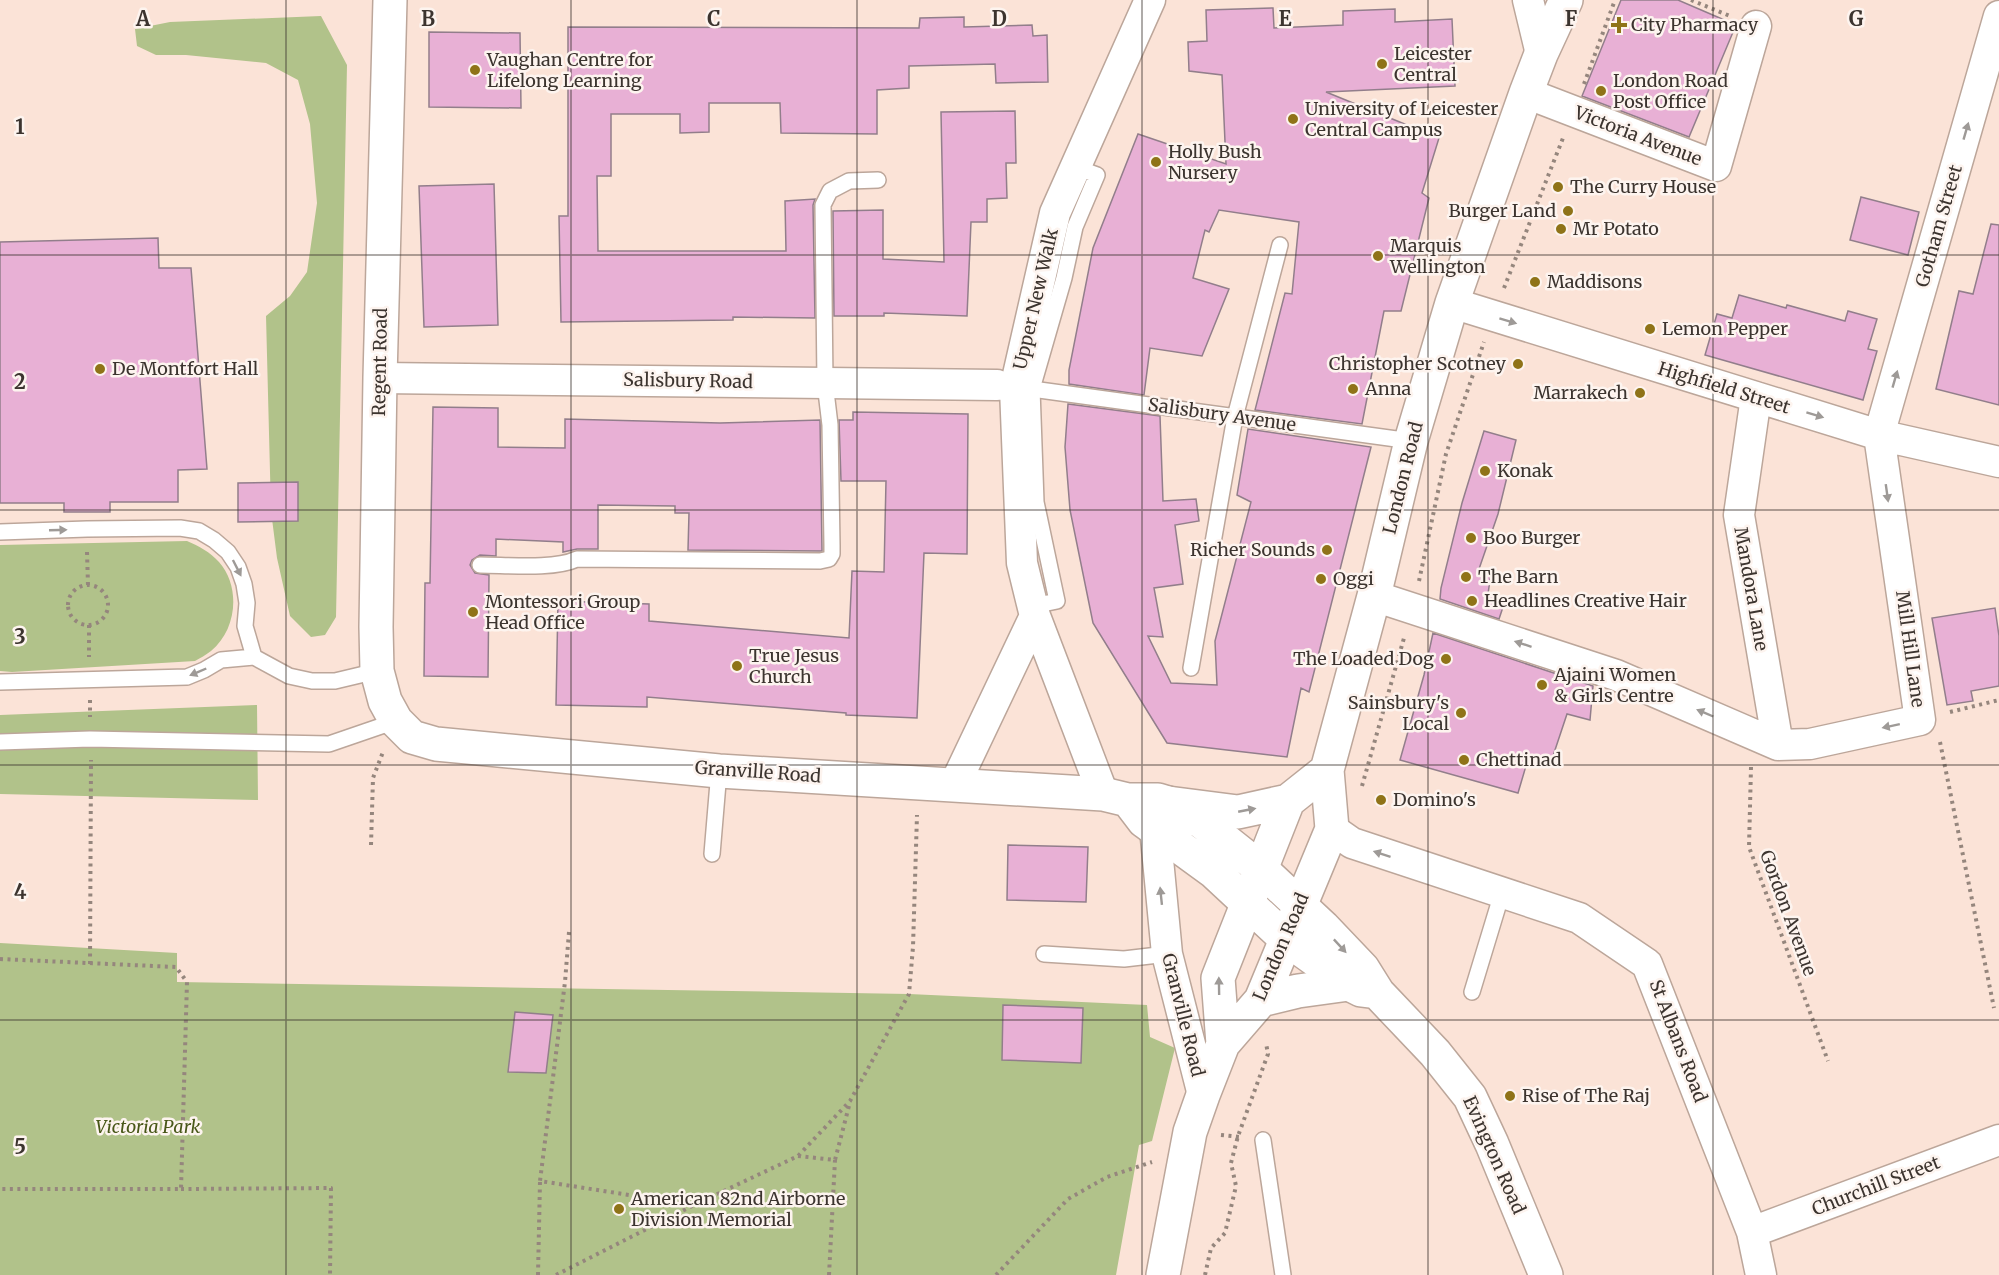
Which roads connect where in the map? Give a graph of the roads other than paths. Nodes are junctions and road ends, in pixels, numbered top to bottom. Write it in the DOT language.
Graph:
graph roads {
  1 [pos="390,0"];
  2 [pos="1150,0"];
  3 [pos="1528,0"];
  4 [pos="1566,0"];
  5 [pos="1999,16"];
  6 [pos="1756,26"];
  7 [pos="1541,54"];
  8 [pos="1526,93"];
  9 [pos="1075,167"];
  10 [pos="878,180"];
  11 [pos="1280,244"];
  12 [pos="1452,303"];
  13 [pos="380,378"];
  14 [pos="825,383"];
  15 [pos="996,385"];
  16 [pos="1032,389"];
  17 [pos="1756,397"];
  18 [pos="1235,417"];
  19 [pos="1879,435"];
  20 [pos="1411,441"];
  21 [pos="1999,462"];
  22 [pos="0,532"];
  23 [pos="480,565"];
  24 [pos="1374,596"];
  25 [pos="1034,611"];
  26 [pos="254,657"];
  27 [pos="1191,669"];
  28 [pos="377,671"];
  29 [pos="0,682"];
  30 [pos="396,721"];
  31 [pos="1765,739"];
  32 [pos="0,742"];
  33 [pos="1327,770"];
  34 [pos="720,771"];
  35 [pos="955,784"];
  36 [pos="1116,797"];
  37 [pos="1288,801"];
  38 [pos="1161,815"];
  39 [pos="1332,829"];
  40 [pos="712,854"];
  41 [pos="1261,868"];
  42 [pos="1502,893"];
  43 [pos="1248,902"];
  44 [pos="1300,904"];
  45 [pos="1285,938"];
  46 [pos="1044,954"];
  47 [pos="1167,954"];
  48 [pos="1364,988"];
  49 [pos="1472,992"];
  50 [pos="1261,1000"];
  51 [pos="1223,1044"];
  52 [pos="1203,1095"];
  53 [pos="1263,1140"];
  54 [pos="1999,1140"];
  55 [pos="1752,1232"];
  56 [pos="1163,1275"];
  57 [pos="1283,1275"];
  58 [pos="1546,1275"];
  59 [pos="1761,1275"];
  1 -- 13 [label="street, Regent Road"];
  2 -- 9 [label="street, Upper New Walk"];
  3 -- 7 [label="street"];
  4 -- 7 [label="street, London Road"];
  19 -- 5 [label="street, Gotham Street, one-way"];
  6 -- 8 [label="street, Victoria Avenue"];
  7 -- 8 [label="street, London Road"];
  8 -- 12 [label="street, London Road"];
  9 -- 16 [label="lane"];
  9 -- 25 [label="street, Upper New Walk"];
  10 -- 14 [label="lane"];
  11 -- 18 [label="lane"];
  12 -- 17 [label="street, Highfield Street, one-way"];
  12 -- 20 [label="street, London Road"];
  13 -- 14 [label="street, Salisbury Road"];
  13 -- 28 [label="street, Regent Road"];
  14 -- 15 [label="street, Salisbury Road"];
  14 -- 23 [label="lane"];
  16 -- 18 [label="lane, Salisbury Avenue"];
  16 -- 25 [label="lane"];
  17 -- 19 [label="street, Highfield Street, one-way"];
  17 -- 31 [label="street, Mandora Lane"];
  18 -- 20 [label="lane, Salisbury Avenue"];
  18 -- 27 [label="lane"];
  19 -- 21 [label="street, Highfield Street"];
  19 -- 31 [label="street, Mill Hill Lane, one-way"];
  20 -- 24 [label="street, London Road"];
  22 -- 26 [label="lane, one-way"];
  31 -- 24 [label="street, Mill Hill Lane, one-way"];
  24 -- 33 [label="street, London Road"];
  25 -- 35 [label="street"];
  25 -- 36 [label="street, Upper New Walk"];
  26 -- 28 [label="lane"];
  26 -- 29 [label="lane, one-way"];
  28 -- 30 [label="street, Regent Road"];
  30 -- 32 [label="lane"];
  30 -- 34 [label="street, Granville Road"];
  33 -- 37 [label="street, London Road"];
  33 -- 39 [label="street, London Road"];
  34 -- 35 [label="street, Granville Road"];
  34 -- 40 [label="lane"];
  35 -- 36 [label="street, Granville Road"];
  36 -- 38 [label="street, Granville Road"];
  38 -- 37 [label="street, one-way"];
  37 -- 41 [label="street, London Road"];
  38 -- 41 [label="street, Granville Road"];
  38 -- 43 [label="street"];
  47 -- 38 [label="street, Granville Road, one-way"];
  42 -- 39 [label="street, St Albans Road, one-way"];
  39 -- 44 [label="street, London Road"];
  41 -- 43 [label="street, London Road"];
  41 -- 44 [label="street, Granville Road"];
  42 -- 49 [label="lane"];
  42 -- 55 [label="street, St Albans Road"];
  43 -- 45 [label="street"];
  51 -- 43 [label="street, London Road, one-way"];
  44 -- 45 [label="street, London Road"];
  44 -- 48 [label="street, Evington Road, one-way"];
  45 -- 48 [label="street, Evington Road"];
  45 -- 50 [label="street, London Road"];
  46 -- 47 [label="lane"];
  47 -- 52 [label="street, Granville Road"];
  48 -- 50 [label="street"];
  48 -- 58 [label="street, Evington Road"];
  50 -- 51 [label="street, London Road"];
  51 -- 52 [label="street, London Road"];
  52 -- 56 [label="street, London Road"];
  53 -- 57 [label="lane"];
  54 -- 55 [label="street, Churchill Street"];
  55 -- 59 [label="street, St Albans Road"];
}
